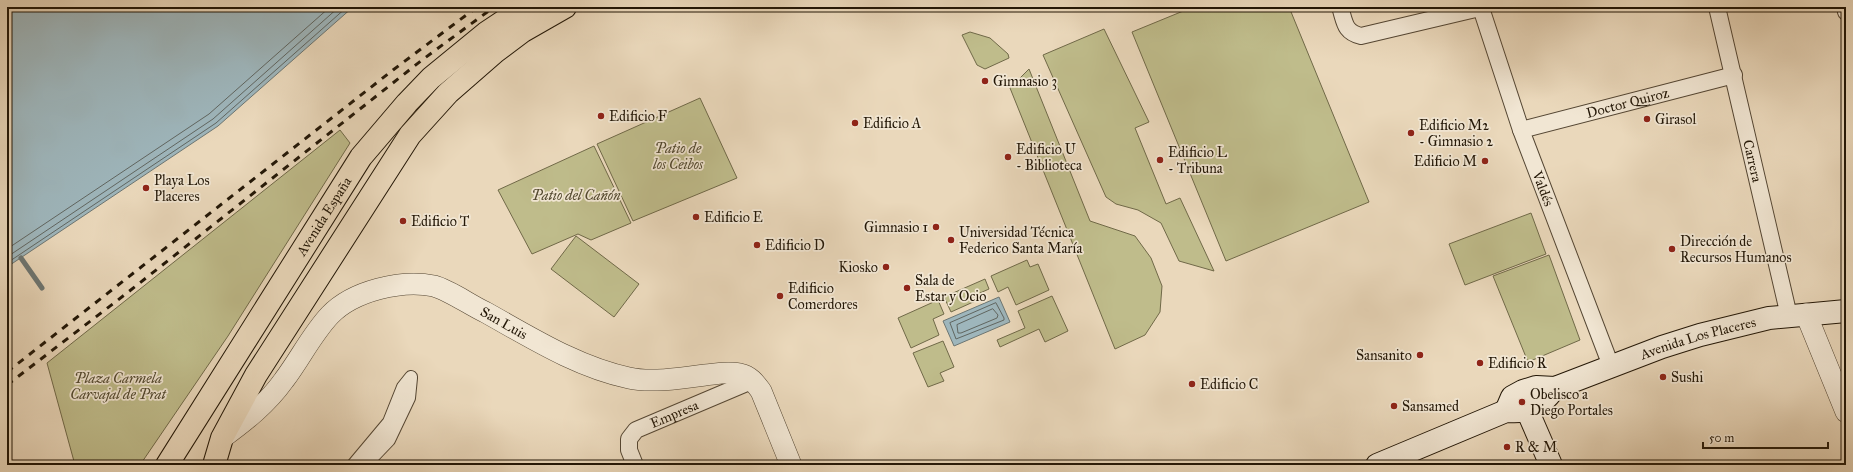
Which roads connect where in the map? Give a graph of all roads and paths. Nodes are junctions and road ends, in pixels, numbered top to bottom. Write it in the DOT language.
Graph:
graph roads {
  1 [pos="525,7"];
  2 [pos="565,7"];
  3 [pos="1340,7"];
  4 [pos="1717,7"];
  5 [pos="1846,7"];
  6 [pos="1482,8"];
  7 [pos="1846,12"];
  8 [pos="1734,75"];
  9 [pos="1521,130"];
  10 [pos="1846,311"];
  11 [pos="1797,315"];
  12 [pos="1611,366"];
  13 [pos="754,380"];
  14 [pos="1555,388"];
  15 [pos="1506,411"];
  16 [pos="1528,412"];
  17 [pos="1846,412"];
  18 [pos="222,438"];
  19 [pos="630,464"];
  20 [pos="167,465"];
  21 [pos="214,465"];
  22 [pos="353,465"];
  23 [pos="365,465"];
  24 [pos="791,465"];
  25 [pos="1377,465"];
  26 [pos="1551,465"];
  1 -- 20 [label="main road, Avenida España"];
  2 -- 18 [label="main road, Avenida España"];
  3 -- 6 [label="street"];
  4 -- 8 [label="street, Carrera"];
  5 -- 7 [label="street"];
  6 -- 9 [label="street, Valdés"];
  8 -- 9 [label="street, Doctor Quiroz"];
  8 -- 11 [label="street, Carrera"];
  9 -- 12 [label="street, Valdés"];
  10 -- 11 [label="main road, Avenida Los Placeres"];
  11 -- 12 [label="main road, Avenida Los Placeres"];
  11 -- 17 [label="street"];
  12 -- 14 [label="main road, Avenida Los Placeres"];
  13 -- 18 [label="street, San Luis"];
  13 -- 19 [label="street, Empresa"];
  13 -- 24 [label="street"];
  14 -- 15 [label="main road, Avenida Los Placeres"];
  14 -- 16 [label="main road, Avenida Los Placeres"];
  15 -- 16 [label="main road"];
  15 -- 25 [label="main road"];
  16 -- 26 [label="main road"];
  18 -- 21 [label="main road, Avenida España"];
  22 -- 23 [label="street"];
}
